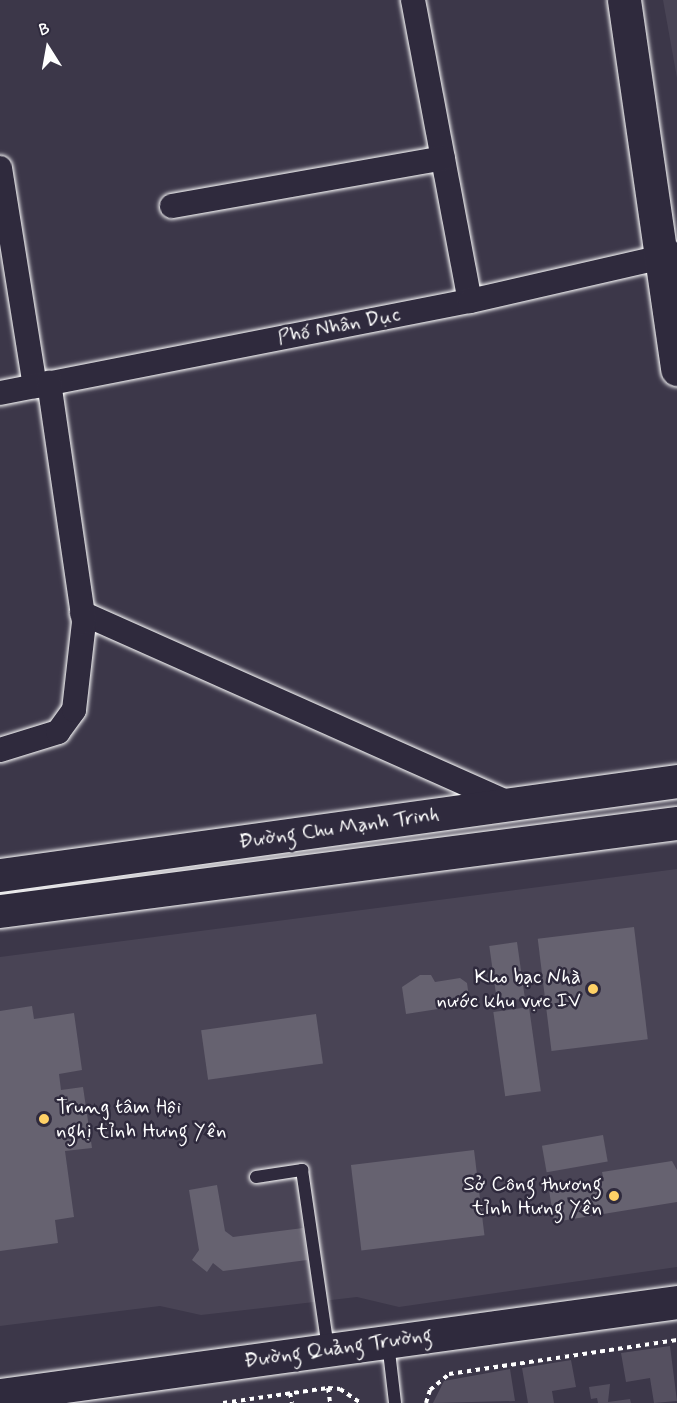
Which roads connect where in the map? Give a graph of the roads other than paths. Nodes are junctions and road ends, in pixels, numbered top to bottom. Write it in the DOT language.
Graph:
graph roads {
  1 [pos="413,0"];
  2 [pos="624,0"];
  3 [pos="443,158"];
  4 [pos="0,168"];
  5 [pos="172,207"];
  6 [pos="669,255"];
  7 [pos="470,301"];
  8 [pos="677,369"];
  9 [pos="42,385"];
  10 [pos="0,393"];
  11 [pos="82,613"];
  12 [pos="0,750"];
  13 [pos="677,781"];
  14 [pos="512,805"];
  15 [pos="677,823"];
  16 [pos="0,875"];
  17 [pos="0,911"];
  18 [pos="256,1176"];
  19 [pos="677,1302"];
  20 [pos="388,1342"];
  21 [pos="328,1349"];
  22 [pos="0,1395"];
  23 [pos="396,1403"];
  1 -- 3 [label="street"];
  2 -- 6 [label="main road"];
  3 -- 5 [label="street"];
  3 -- 7 [label="street"];
  4 -- 9 [label="street"];
  6 -- 7 [label="street, Phố Nhân Dục"];
  6 -- 8 [label="main road"];
  7 -- 9 [label="street, Phố Nhân Dục"];
  9 -- 10 [label="street, Phố Nhân Dục"];
  9 -- 11 [label="street"];
  11 -- 12 [label="street"];
  11 -- 14 [label="street"];
  13 -- 14 [label="main road, Đường Chu Mạnh Trinh"];
  14 -- 16 [label="main road, Đường Chu Mạnh Trinh"];
  15 -- 17 [label="main road, Đường Chu Mạnh Trinh"];
  18 -- 21 [label="lane"];
  19 -- 20 [label="main road, Đường Quảng Trường"];
  20 -- 21 [label="main road, Đường Quảng Trường"];
  20 -- 23 [label="lane"];
  21 -- 22 [label="main road, Đường Quảng Trường"];
}
